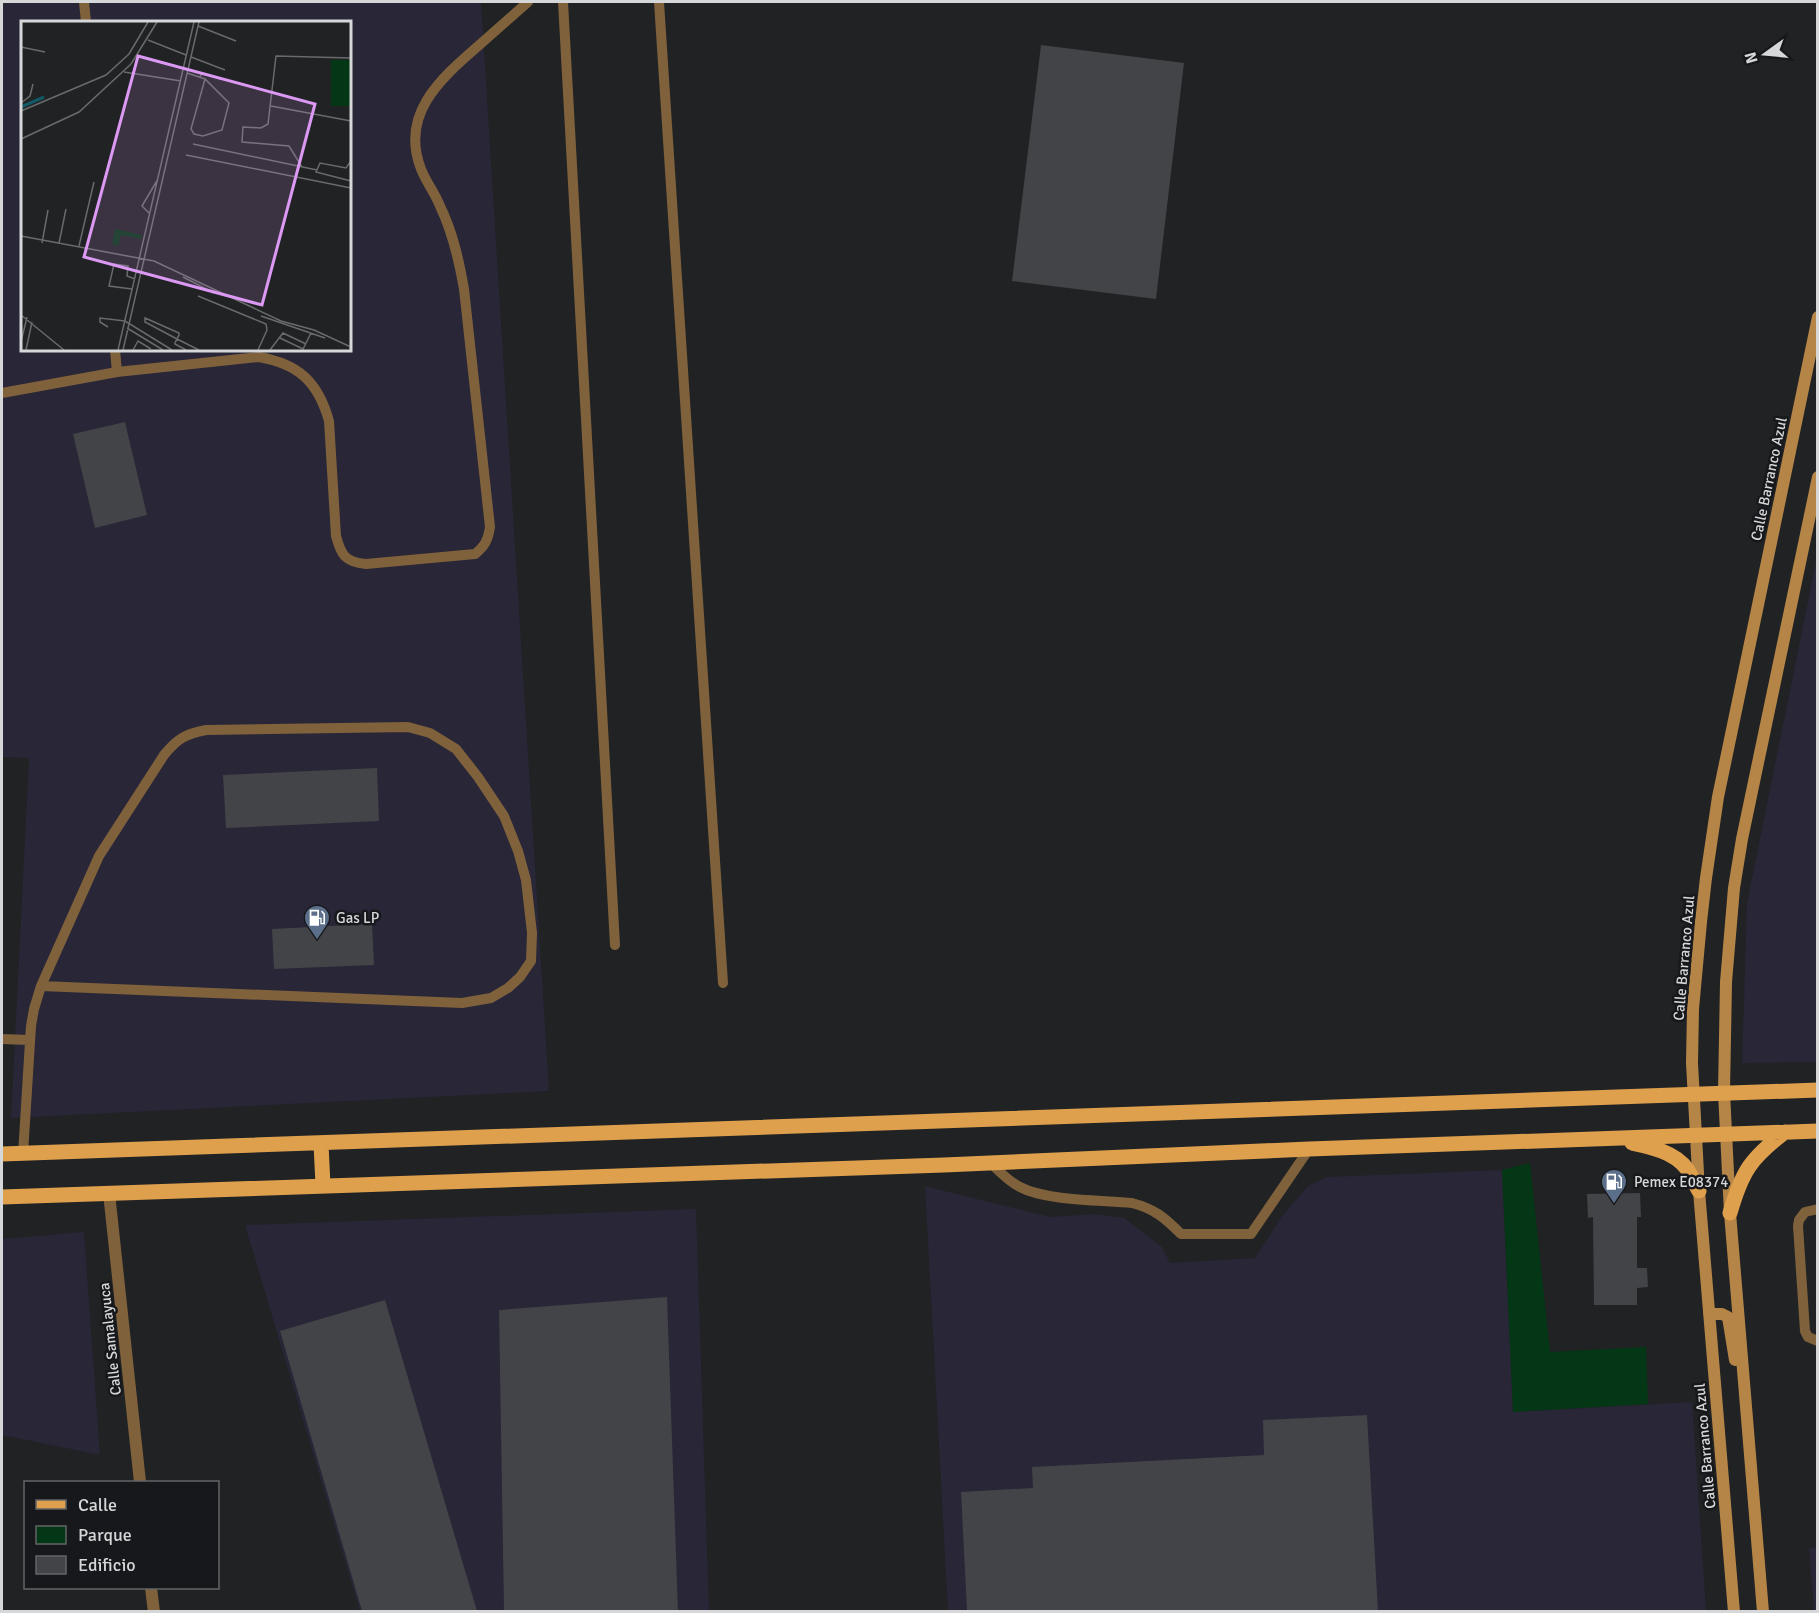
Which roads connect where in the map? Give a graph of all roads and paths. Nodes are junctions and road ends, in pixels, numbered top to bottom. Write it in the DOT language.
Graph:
graph roads {
  1 [pos="84,2"];
  2 [pos="528,2"];
  3 [pos="563,2"];
  4 [pos="659,2"];
  5 [pos="86,21"];
  6 [pos="1818,317"];
  7 [pos="115,351"];
  8 [pos="117,372"];
  9 [pos="2,393"];
  10 [pos="1818,477"];
  11 [pos="615,945"];
  12 [pos="723,983"];
  13 [pos="41,986"];
  14 [pos="2,1039"];
  15 [pos="29,1040"];
  16 [pos="1818,1090"];
  17 [pos="1724,1092"];
  18 [pos="1693,1095"];
  19 [pos="1818,1131"];
  20 [pos="1785,1132"];
  21 [pos="1696,1135"];
  22 [pos="1726,1135"];
  23 [pos="1602,1138"];
  24 [pos="321,1144"];
  25 [pos="1309,1149"];
  26 [pos="2,1154"];
  27 [pos="23,1154"];
  28 [pos="991,1163"];
  29 [pos="323,1185"];
  30 [pos="1699,1191"];
  31 [pos="109,1193"];
  32 [pos="2,1197"];
  33 [pos="1818,1209"];
  34 [pos="1730,1213"];
  35 [pos="1709,1314"];
  36 [pos="1818,1341"];
  37 [pos="1744,1382"];
  38 [pos="140,1481"];
  39 [pos="152,1589"];
  40 [pos="154,1611"];
  41 [pos="1734,1611"];
  42 [pos="1763,1611"];
  1 -- 5 [label="lane"];
  2 -- 8 [label="lane"];
  3 -- 11 [label="lane"];
  4 -- 12 [label="lane"];
  6 -- 18 [label="main road, Calle Barranco Azul"];
  7 -- 8 [label="lane"];
  8 -- 9 [label="lane"];
  10 -- 17 [label="main road"];
  13 -- 13 [label="lane"];
  13 -- 15 [label="lane"];
  14 -- 15 [label="lane"];
  15 -- 27 [label="lane"];
  16 -- 17 [label="main road"];
  17 -- 18 [label="main road"];
  17 -- 22 [label="main road"];
  18 -- 21 [label="main road, Calle Barranco Azul"];
  18 -- 24 [label="main road"];
  19 -- 20 [label="main road"];
  20 -- 22 [label="main road"];
  20 -- 34 [label="main road"];
  21 -- 22 [label="main road"];
  21 -- 23 [label="main road"];
  21 -- 30 [label="main road, Calle Barranco Azul"];
  22 -- 34 [label="main road"];
  23 -- 25 [label="main road"];
  23 -- 30 [label="main road"];
  24 -- 27 [label="main road"];
  24 -- 29 [label="main road"];
  25 -- 28 [label="main road"];
  25 -- 28 [label="lane"];
  26 -- 27 [label="main road"];
  28 -- 29 [label="main road"];
  29 -- 31 [label="main road"];
  30 -- 35 [label="main road, Calle Barranco Azul"];
  31 -- 32 [label="main road"];
  31 -- 38 [label="street, Calle Samalayuca"];
  33 -- 36 [label="lane"];
  34 -- 37 [label="main road"];
  35 -- 37 [label="main road"];
  35 -- 41 [label="main road, Calle Barranco Azul"];
  37 -- 42 [label="main road"];
  39 -- 40 [label="street"];
}
